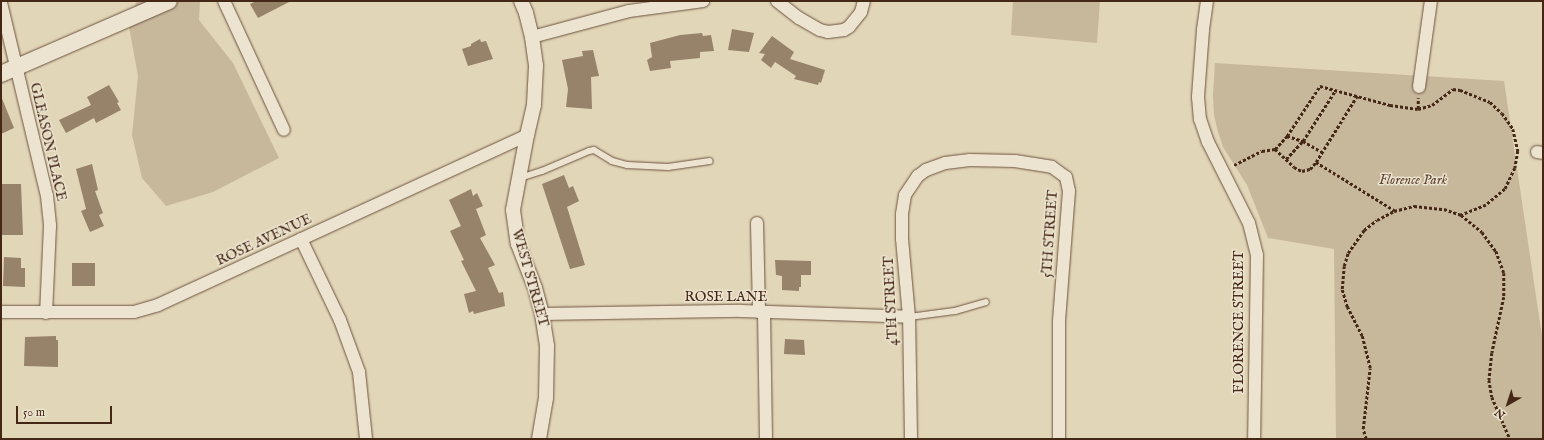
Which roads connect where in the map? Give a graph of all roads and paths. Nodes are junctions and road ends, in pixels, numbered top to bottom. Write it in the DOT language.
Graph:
graph roads {
  1 [pos="169,1"];
  2 [pos="224,1"];
  3 [pos="521,1"];
  4 [pos="702,1"];
  5 [pos="777,1"];
  6 [pos="864,1"];
  7 [pos="1207,1"];
  8 [pos="1431,1"];
  9 [pos="1,3"];
  10 [pos="532,37"];
  11 [pos="16,69"];
  12 [pos="1,74"];
  13 [pos="1419,87"];
  14 [pos="1336,91"];
  15 [pos="1357,96"];
  16 [pos="284,130"];
  17 [pos="527,135"];
  18 [pos="1287,136"];
  19 [pos="1303,141"];
  20 [pos="1275,149"];
  21 [pos="1322,152"];
  22 [pos="1286,159"];
  23 [pos="710,161"];
  24 [pos="1316,162"];
  25 [pos="1234,165"];
  26 [pos="926,170"];
  27 [pos="518,178"];
  28 [pos="1394,211"];
  29 [pos="1461,215"];
  30 [pos="757,223"];
  31 [pos="301,239"];
  32 [pos="986,302"];
  33 [pos="1,312"];
  34 [pos="761,312"];
  35 [pos="46,313"];
  36 [pos="542,314"];
  37 [pos="909,317"];
  38 [pos="366,439"];
  39 [pos="540,439"];
  40 [pos="766,439"];
  41 [pos="911,439"];
  42 [pos="1059,439"];
  43 [pos="1254,439"];
  44 [pos="1366,439"];
  45 [pos="1510,439"];
  1 -- 11 [label="main road"];
  2 -- 16 [label="street"];
  3 -- 10 [label="street, WEST STREET"];
  4 -- 10 [label="street"];
  5 -- 6 [label="street"];
  7 -- 43 [label="street, FLORENCE STREET"];
  8 -- 13 [label="street"];
  9 -- 11 [label="street, GLEASON PLACE"];
  10 -- 17 [label="street, WEST STREET"];
  11 -- 12 [label="main road"];
  11 -- 35 [label="street, GLEASON PLACE"];
  14 -- 15 [label="path"];
  14 -- 18 [label="path"];
  14 -- 19 [label="path"];
  15 -- 21 [label="path"];
  15 -- 29 [label="path"];
  17 -- 27 [label="street, WEST STREET"];
  17 -- 31 [label="street, ROSE AVENUE"];
  18 -- 19 [label="path"];
  18 -- 20 [label="path"];
  19 -- 21 [label="path"];
  19 -- 22 [label="path"];
  20 -- 22 [label="path"];
  20 -- 25 [label="path"];
  21 -- 24 [label="path"];
  22 -- 24 [label="path"];
  23 -- 27 [label="lane"];
  24 -- 28 [label="path"];
  26 -- 37 [label="street, 4TH STREET"];
  26 -- 42 [label="street, 5TH STREET"];
  27 -- 36 [label="street, WEST STREET"];
  28 -- 29 [label="path"];
  28 -- 44 [label="path"];
  29 -- 45 [label="path"];
  30 -- 34 [label="street"];
  31 -- 35 [label="street, ROSE AVENUE"];
  31 -- 38 [label="street"];
  32 -- 37 [label="lane"];
  33 -- 35 [label="street, ROSE AVENUE"];
  34 -- 36 [label="street, ROSE LANE"];
  34 -- 37 [label="street, ROSE LANE"];
  34 -- 40 [label="street"];
  36 -- 39 [label="street, WEST STREET"];
  37 -- 41 [label="street, 4TH STREET"];
}
